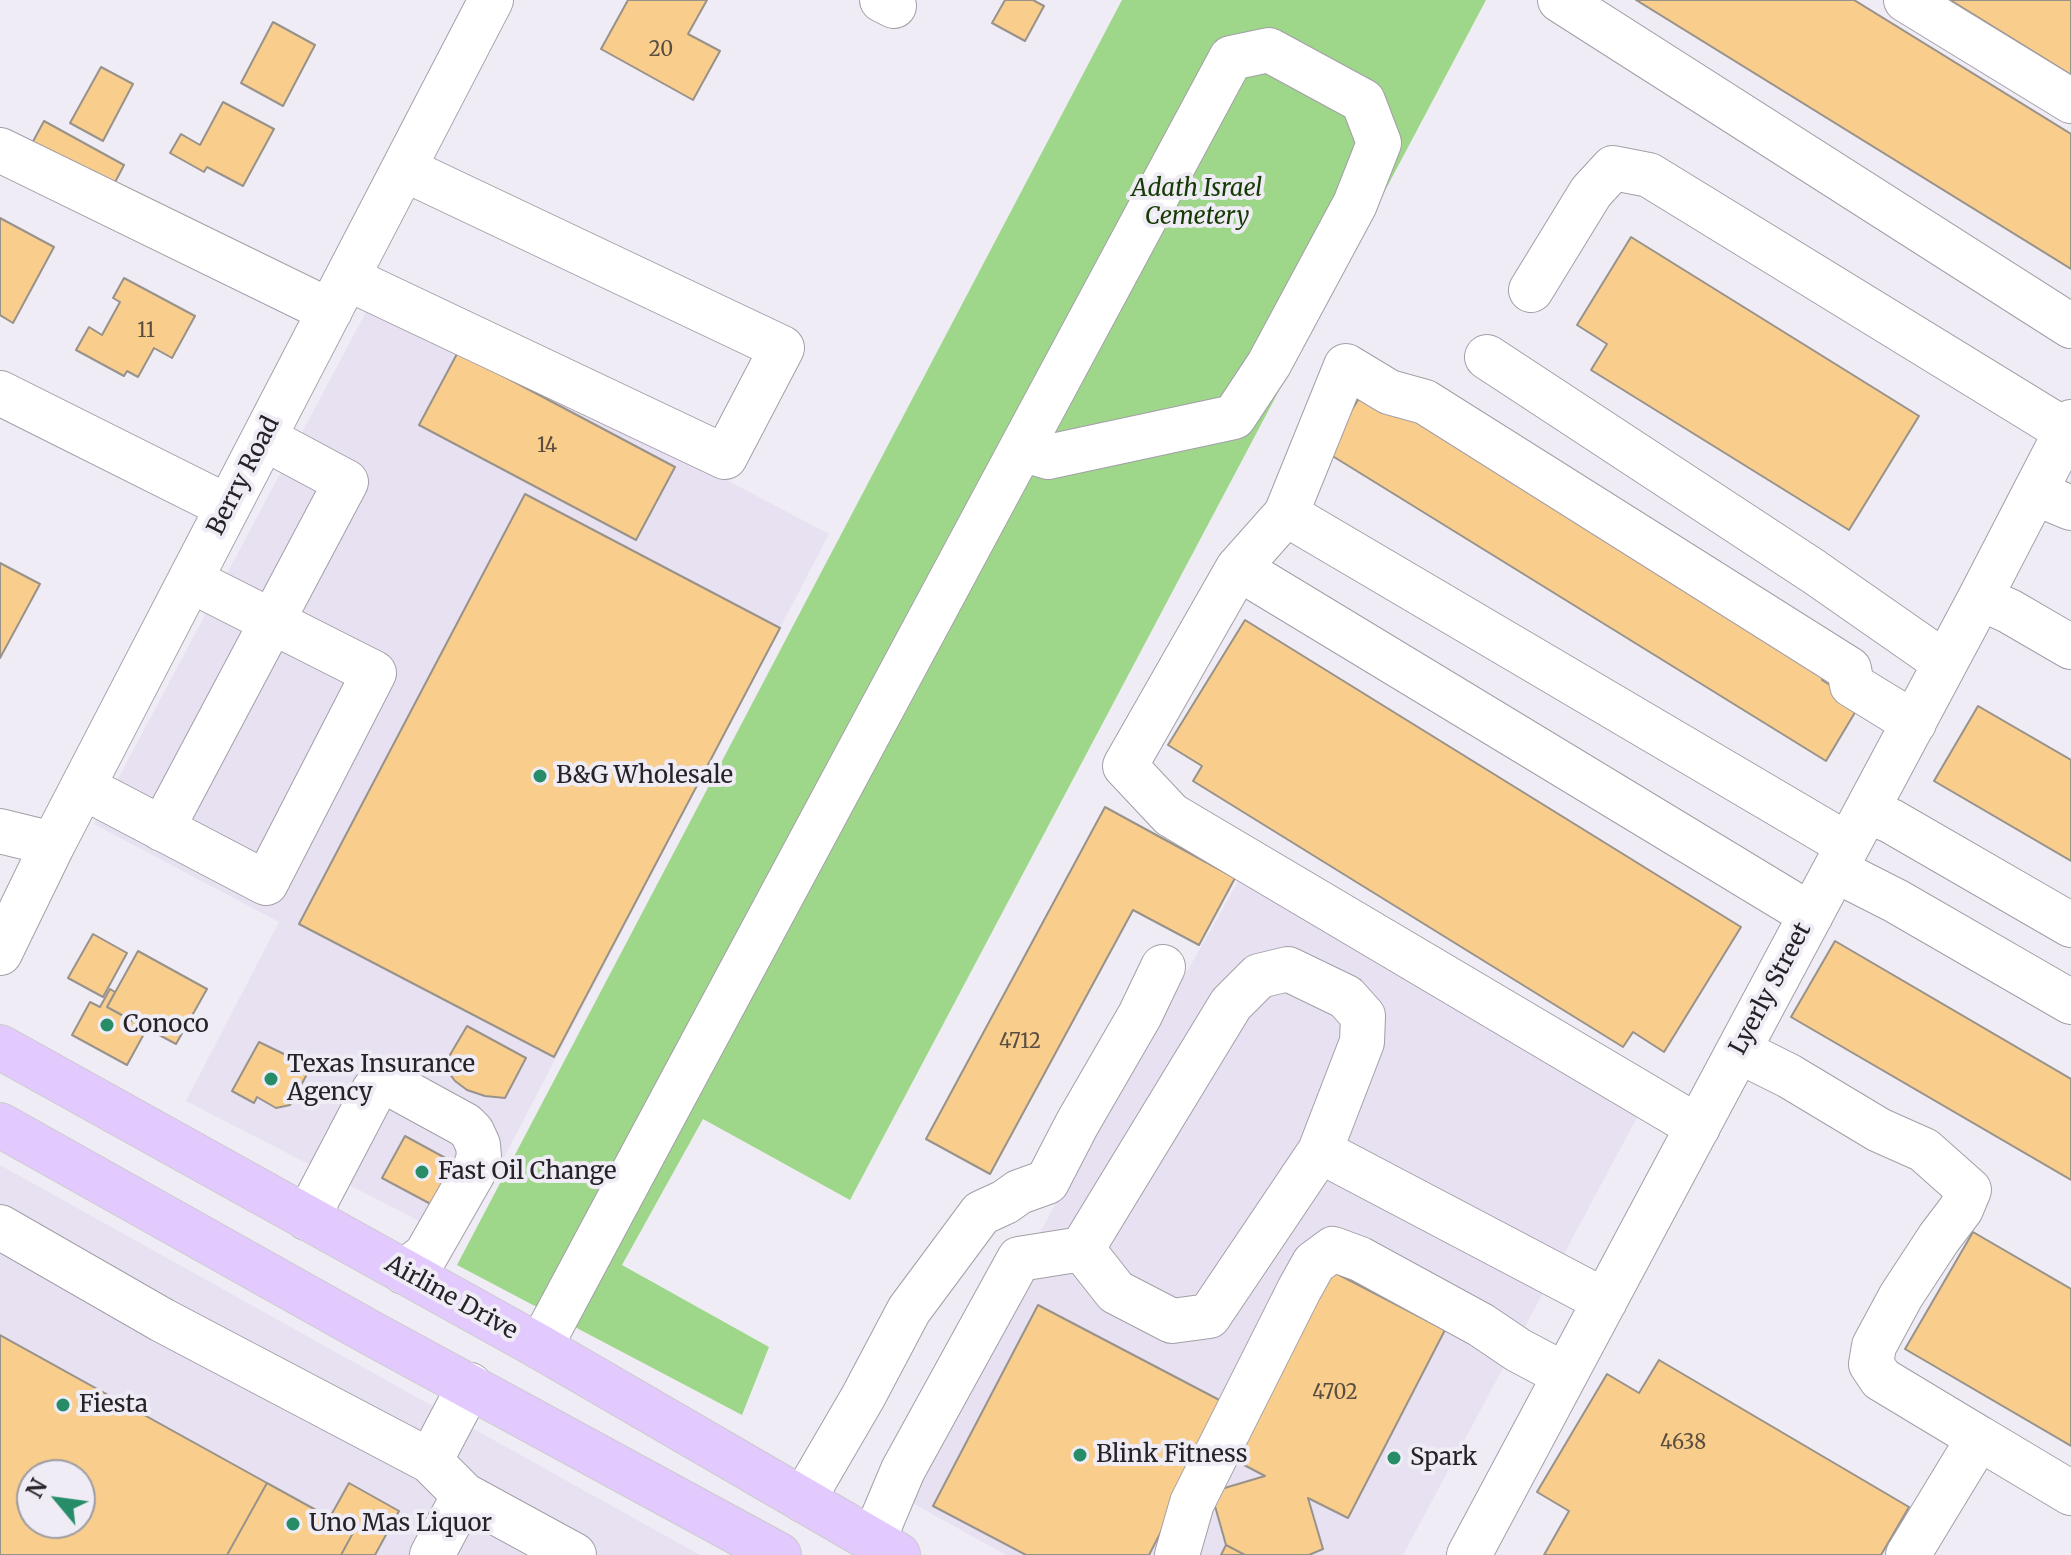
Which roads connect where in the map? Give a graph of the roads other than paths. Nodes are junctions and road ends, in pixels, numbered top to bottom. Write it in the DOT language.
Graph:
graph roads {
  1 [pos="491,0"];
  2 [pos="1560,0"];
  3 [pos="1906,0"];
  4 [pos="2071,101"];
  5 [pos="0,150"];
  6 [pos="404,169"];
  7 [pos="1531,290"];
  8 [pos="338,295"];
  9 [pos="2071,326"];
  10 [pos="1487,357"];
  11 [pos="0,393"];
  12 [pos="2069,427"];
  13 [pos="264,438"];
  14 [pos="1021,449"];
  15 [pos="2053,500"];
  16 [pos="228,507"];
  17 [pos="1286,514"];
  18 [pos="1238,568"];
  19 [pos="190,580"];
  20 [pos="1980,598"];
  21 [pos="272,621"];
  22 [pos="2071,647"];
  23 [pos="1945,663"];
  24 [pos="1914,723"];
  25 [pos="83,787"];
  26 [pos="162,829"];
  27 [pos="0,831"];
  28 [pos="1850,842"];
  29 [pos="53,844"];
  30 [pos="1811,915"];
  31 [pos="2071,925"];
  32 [pos="0,953"];
  33 [pos="1163,967"];
  34 [pos="2071,1002"];
  35 [pos="0,1047"];
  36 [pos="1739,1051"];
  37 [pos="0,1125"];
  38 [pos="1698,1127"];
  39 [pos="1320,1151"];
  40 [pos="307,1218"];
  41 [pos="0,1227"];
  42 [pos="1082,1249"];
  43 [pos="404,1272"];
  44 [pos="1605,1301"];
  45 [pos="369,1332"];
  46 [pos="540,1347"];
  47 [pos="1565,1375"];
  48 [pos="470,1385"];
  49 [pos="1979,1438"];
  50 [pos="430,1461"];
  51 [pos="2071,1493"];
  52 [pos="464,1495"];
  53 [pos="803,1500"];
  54 [pos="879,1550"];
  55 [pos="432,1555"];
  56 [pos="574,1555"];
  57 [pos="779,1555"];
  58 [pos="1177,1555"];
  59 [pos="1469,1555"];
  60 [pos="1908,1555"];
  1 -- 6 [label="street, Berry Road"];
  2 -- 9 [label="street"];
  3 -- 4 [label="street"];
  5 -- 8 [label="street"];
  6 -- 8 [label="street, Berry Road"];
  6 -- 8 [label="street"];
  7 -- 12 [label="street"];
  8 -- 13 [label="street, Berry Road"];
  10 -- 23 [label="street"];
  11 -- 16 [label="street"];
  12 -- 15 [label="street, Lyerly Street"];
  13 -- 16 [label="street, Berry Road"];
  13 -- 21 [label="street"];
  14 -- 14 [label="street"];
  14 -- 46 [label="street"];
  15 -- 20 [label="street, Lyerly Street"];
  16 -- 19 [label="street, Berry Road"];
  17 -- 18 [label="street"];
  17 -- 24 [label="street"];
  17 -- 28 [label="street"];
  18 -- 30 [label="street"];
  18 -- 38 [label="street"];
  19 -- 21 [label="street"];
  19 -- 25 [label="street, Berry Road"];
  20 -- 22 [label="street"];
  20 -- 23 [label="street, Lyerly Street"];
  21 -- 26 [label="street"];
  21 -- 26 [label="street"];
  23 -- 24 [label="street, Lyerly Street"];
  24 -- 28 [label="street, Lyerly Street"];
  25 -- 26 [label="street"];
  25 -- 29 [label="street, Berry Road"];
  27 -- 29 [label="street"];
  28 -- 30 [label="street, Lyerly Street"];
  28 -- 31 [label="street"];
  28 -- 34 [label="street"];
  29 -- 32 [label="street, Berry Road"];
  30 -- 36 [label="street, Lyerly Street"];
  33 -- 53 [label="street"];
  35 -- 40 [label="main road, Airline Drive"];
  36 -- 38 [label="street, Lyerly Street"];
  36 -- 49 [label="street"];
  37 -- 45 [label="main road"];
  38 -- 44 [label="street, Lyerly Street"];
  39 -- 42 [label="street"];
  39 -- 42 [label="street"];
  39 -- 44 [label="street"];
  40 -- 43 [label="main road, Airline Drive"];
  40 -- 43 [label="street"];
  41 -- 50 [label="street"];
  42 -- 54 [label="street"];
  43 -- 45 [label="main road"];
  43 -- 46 [label="main road, Airline Drive"];
  44 -- 47 [label="street, Lyerly Street"];
  45 -- 48 [label="main road"];
  46 -- 53 [label="main road, Airline Drive"];
  47 -- 58 [label="street"];
  47 -- 59 [label="street, Lyerly Street"];
  48 -- 50 [label="street"];
  48 -- 57 [label="main road"];
  49 -- 51 [label="street"];
  49 -- 60 [label="street"];
  50 -- 52 [label="street"];
  52 -- 55 [label="street"];
  52 -- 56 [label="street"];
  53 -- 54 [label="main road, Airline Drive"];
}
